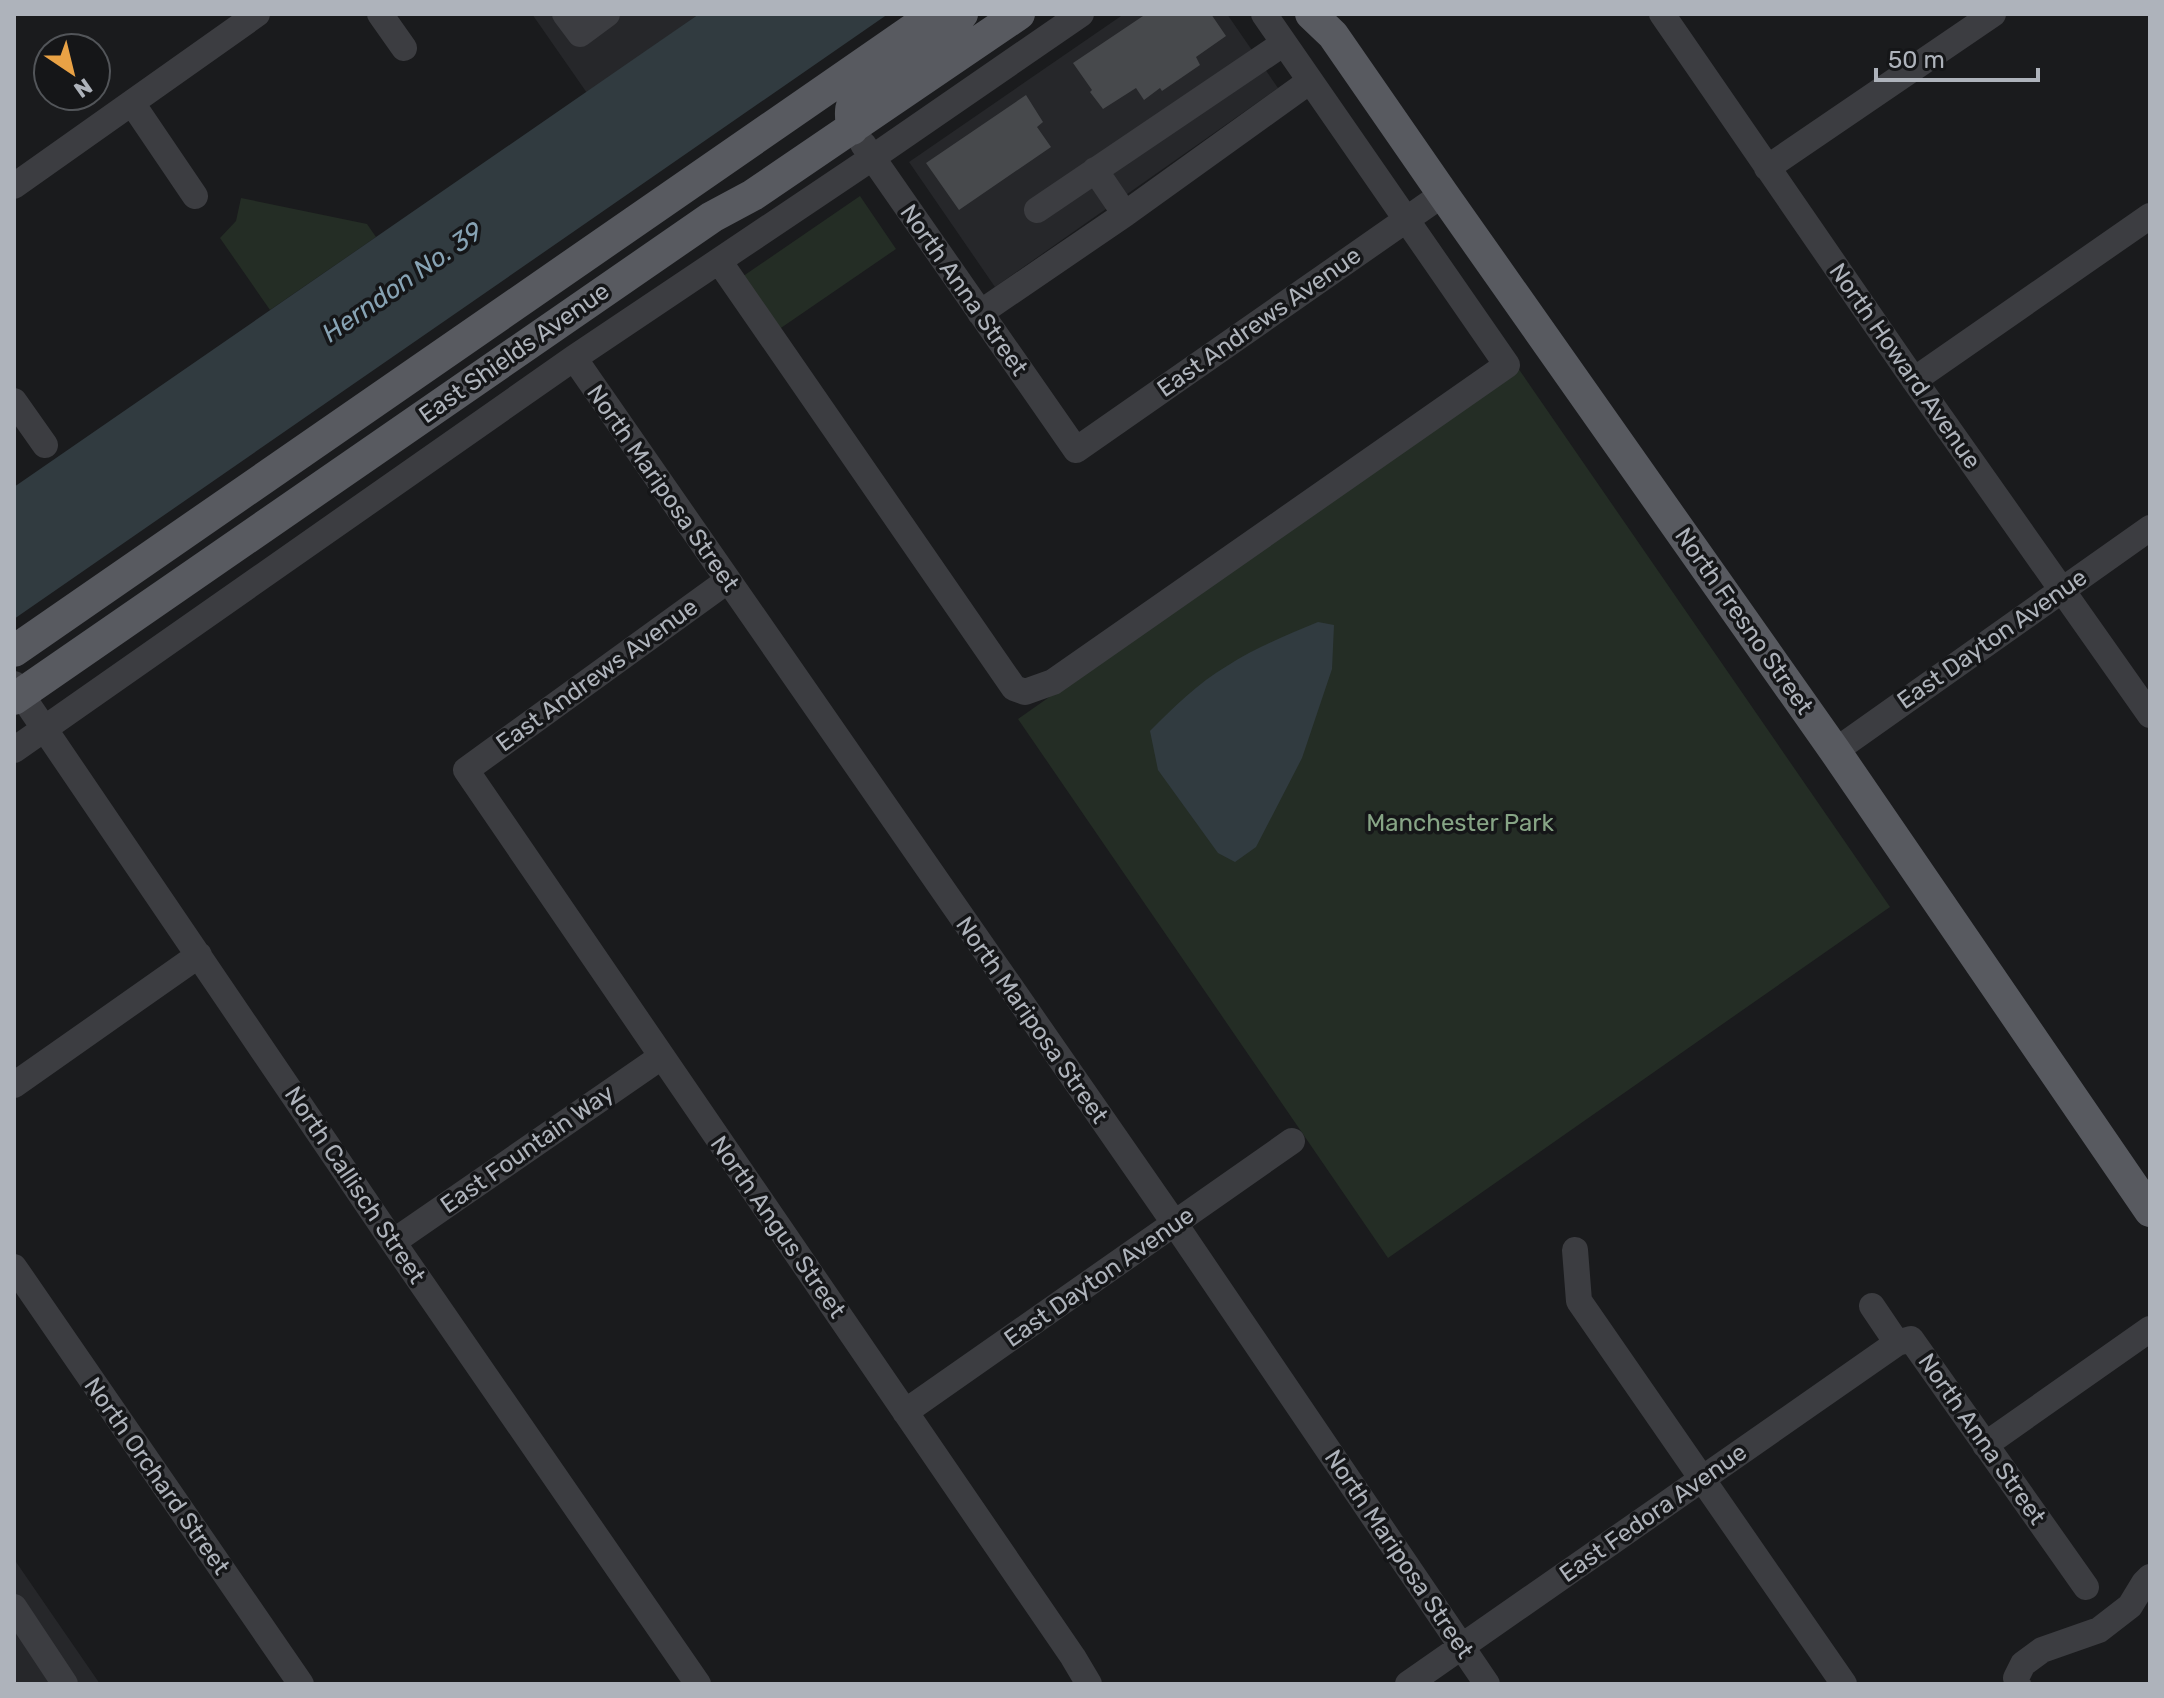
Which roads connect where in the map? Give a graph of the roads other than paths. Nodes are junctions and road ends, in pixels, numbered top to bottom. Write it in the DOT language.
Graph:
graph roads {
  1 [pos="257,14"];
  2 [pos="380,14"];
  3 [pos="565,14"];
  4 [pos="607,14"];
  5 [pos="935,14"];
  6 [pos="962,14"];
  7 [pos="1019,14"];
  8 [pos="1081,14"];
  9 [pos="1264,14"];
  10 [pos="1662,14"];
  11 [pos="1993,14"];
  12 [pos="1325,21"];
  13 [pos="1284,43"];
  14 [pos="404,48"];
  15 [pos="1310,81"];
  16 [pos="132,103"];
  17 [pos="852,129"];
  18 [pos="872,158"];
  19 [pos="1767,168"];
  20 [pos="1095,170"];
  21 [pos="14,186"];
  22 [pos="1443,194"];
  23 [pos="195,196"];
  24 [pos="1037,210"];
  25 [pos="1125,214"];
  26 [pos="2150,216"];
  27 [pos="1406,220"];
  28 [pos="719,261"];
  29 [pos="980,313"];
  30 [pos="574,358"];
  31 [pos="1914,380"];
  32 [pos="14,401"];
  33 [pos="45,445"];
  34 [pos="1076,450"];
  35 [pos="2150,528"];
  36 [pos="727,581"];
  37 [pos="2061,589"];
  38 [pos="14,651"];
  39 [pos="16,693"];
  40 [pos="2150,715"];
  41 [pos="45,729"];
  42 [pos="14,750"];
  43 [pos="1835,751"];
  44 [pos="466,770"];
  45 [pos="199,955"];
  46 [pos="661,1057"];
  47 [pos="14,1085"];
  48 [pos="1292,1141"];
  49 [pos="2150,1211"];
  50 [pos="1175,1224"];
  51 [pos="393,1242"];
  52 [pos="1575,1250"];
  53 [pos="14,1267"];
  54 [pos="1872,1306"];
  55 [pos="2150,1329"];
  56 [pos="1897,1343"];
  57 [pos="905,1412"];
  58 [pos="1985,1445"];
  59 [pos="1702,1479"];
  60 [pos="2150,1577"];
  61 [pos="2086,1587"];
  62 [pos="14,1607"];
  63 [pos="1461,1646"];
  64 [pos="65,1684"];
  65 [pos="301,1684"];
  66 [pos="698,1684"];
  67 [pos="1089,1684"];
  68 [pos="1408,1684"];
  69 [pos="1487,1684"];
  70 [pos="1844,1684"];
  71 [pos="2018,1684"];
  1 -- 16 [label="street"];
  2 -- 14 [label="street"];
  3 -- 4 [label="street"];
  5 -- 38 [label="main road, East Shields Avenue"];
  6 -- 17 [label="main road"];
  7 -- 17 [label="main road, East Shields Avenue"];
  8 -- 18 [label="street"];
  9 -- 13 [label="street"];
  10 -- 19 [label="street, North Howard Avenue"];
  11 -- 19 [label="street"];
  12 -- 22 [label="main road, North Fresno Street"];
  13 -- 15 [label="street"];
  13 -- 20 [label="street"];
  15 -- 25 [label="street"];
  15 -- 27 [label="street"];
  16 -- 21 [label="street"];
  16 -- 23 [label="street"];
  17 -- 18 [label="street, North Anna Street"];
  17 -- 39 [label="main road, East Shields Avenue"];
  18 -- 28 [label="street"];
  18 -- 29 [label="street, North Anna Street"];
  19 -- 31 [label="street, North Howard Avenue"];
  20 -- 24 [label="street"];
  20 -- 25 [label="street"];
  22 -- 27 [label="street, East Andrews Avenue"];
  22 -- 43 [label="main road, North Fresno Street"];
  25 -- 29 [label="street"];
  26 -- 31 [label="street"];
  27 -- 28 [label="street"];
  27 -- 34 [label="street, East Andrews Avenue"];
  28 -- 30 [label="street"];
  29 -- 34 [label="street, North Anna Street"];
  30 -- 36 [label="street, North Mariposa Street"];
  30 -- 41 [label="street"];
  31 -- 37 [label="street, North Howard Avenue"];
  32 -- 33 [label="street"];
  35 -- 37 [label="street, East Dayton Avenue"];
  36 -- 44 [label="street, East Andrews Avenue"];
  36 -- 50 [label="street, North Mariposa Street"];
  37 -- 40 [label="street, North Howard Avenue"];
  37 -- 43 [label="street, East Dayton Avenue"];
  39 -- 41 [label="street, North Callisch Street"];
  41 -- 42 [label="street"];
  41 -- 45 [label="street, North Callisch Street"];
  43 -- 49 [label="main road, North Fresno Street"];
  44 -- 46 [label="street, North Angus Street"];
  45 -- 47 [label="street"];
  45 -- 51 [label="street, North Callisch Street"];
  46 -- 51 [label="street, East Fountain Way"];
  46 -- 57 [label="street, North Angus Street"];
  48 -- 50 [label="street, East Dayton Avenue"];
  50 -- 57 [label="street, East Dayton Avenue"];
  50 -- 63 [label="street, North Mariposa Street"];
  51 -- 66 [label="street, North Callisch Street"];
  52 -- 59 [label="street"];
  53 -- 65 [label="street, North Orchard Street"];
  54 -- 56 [label="street, North Anna Street"];
  55 -- 58 [label="street"];
  56 -- 58 [label="street, North Anna Street"];
  56 -- 59 [label="street, East Fedora Avenue"];
  57 -- 67 [label="street, North Angus Street"];
  58 -- 61 [label="street, North Anna Street"];
  59 -- 63 [label="street, East Fedora Avenue"];
  59 -- 70 [label="street"];
  60 -- 71 [label="street"];
  62 -- 64 [label="street"];
  63 -- 68 [label="street, East Fedora Avenue"];
  63 -- 69 [label="street, North Mariposa Street"];
}
